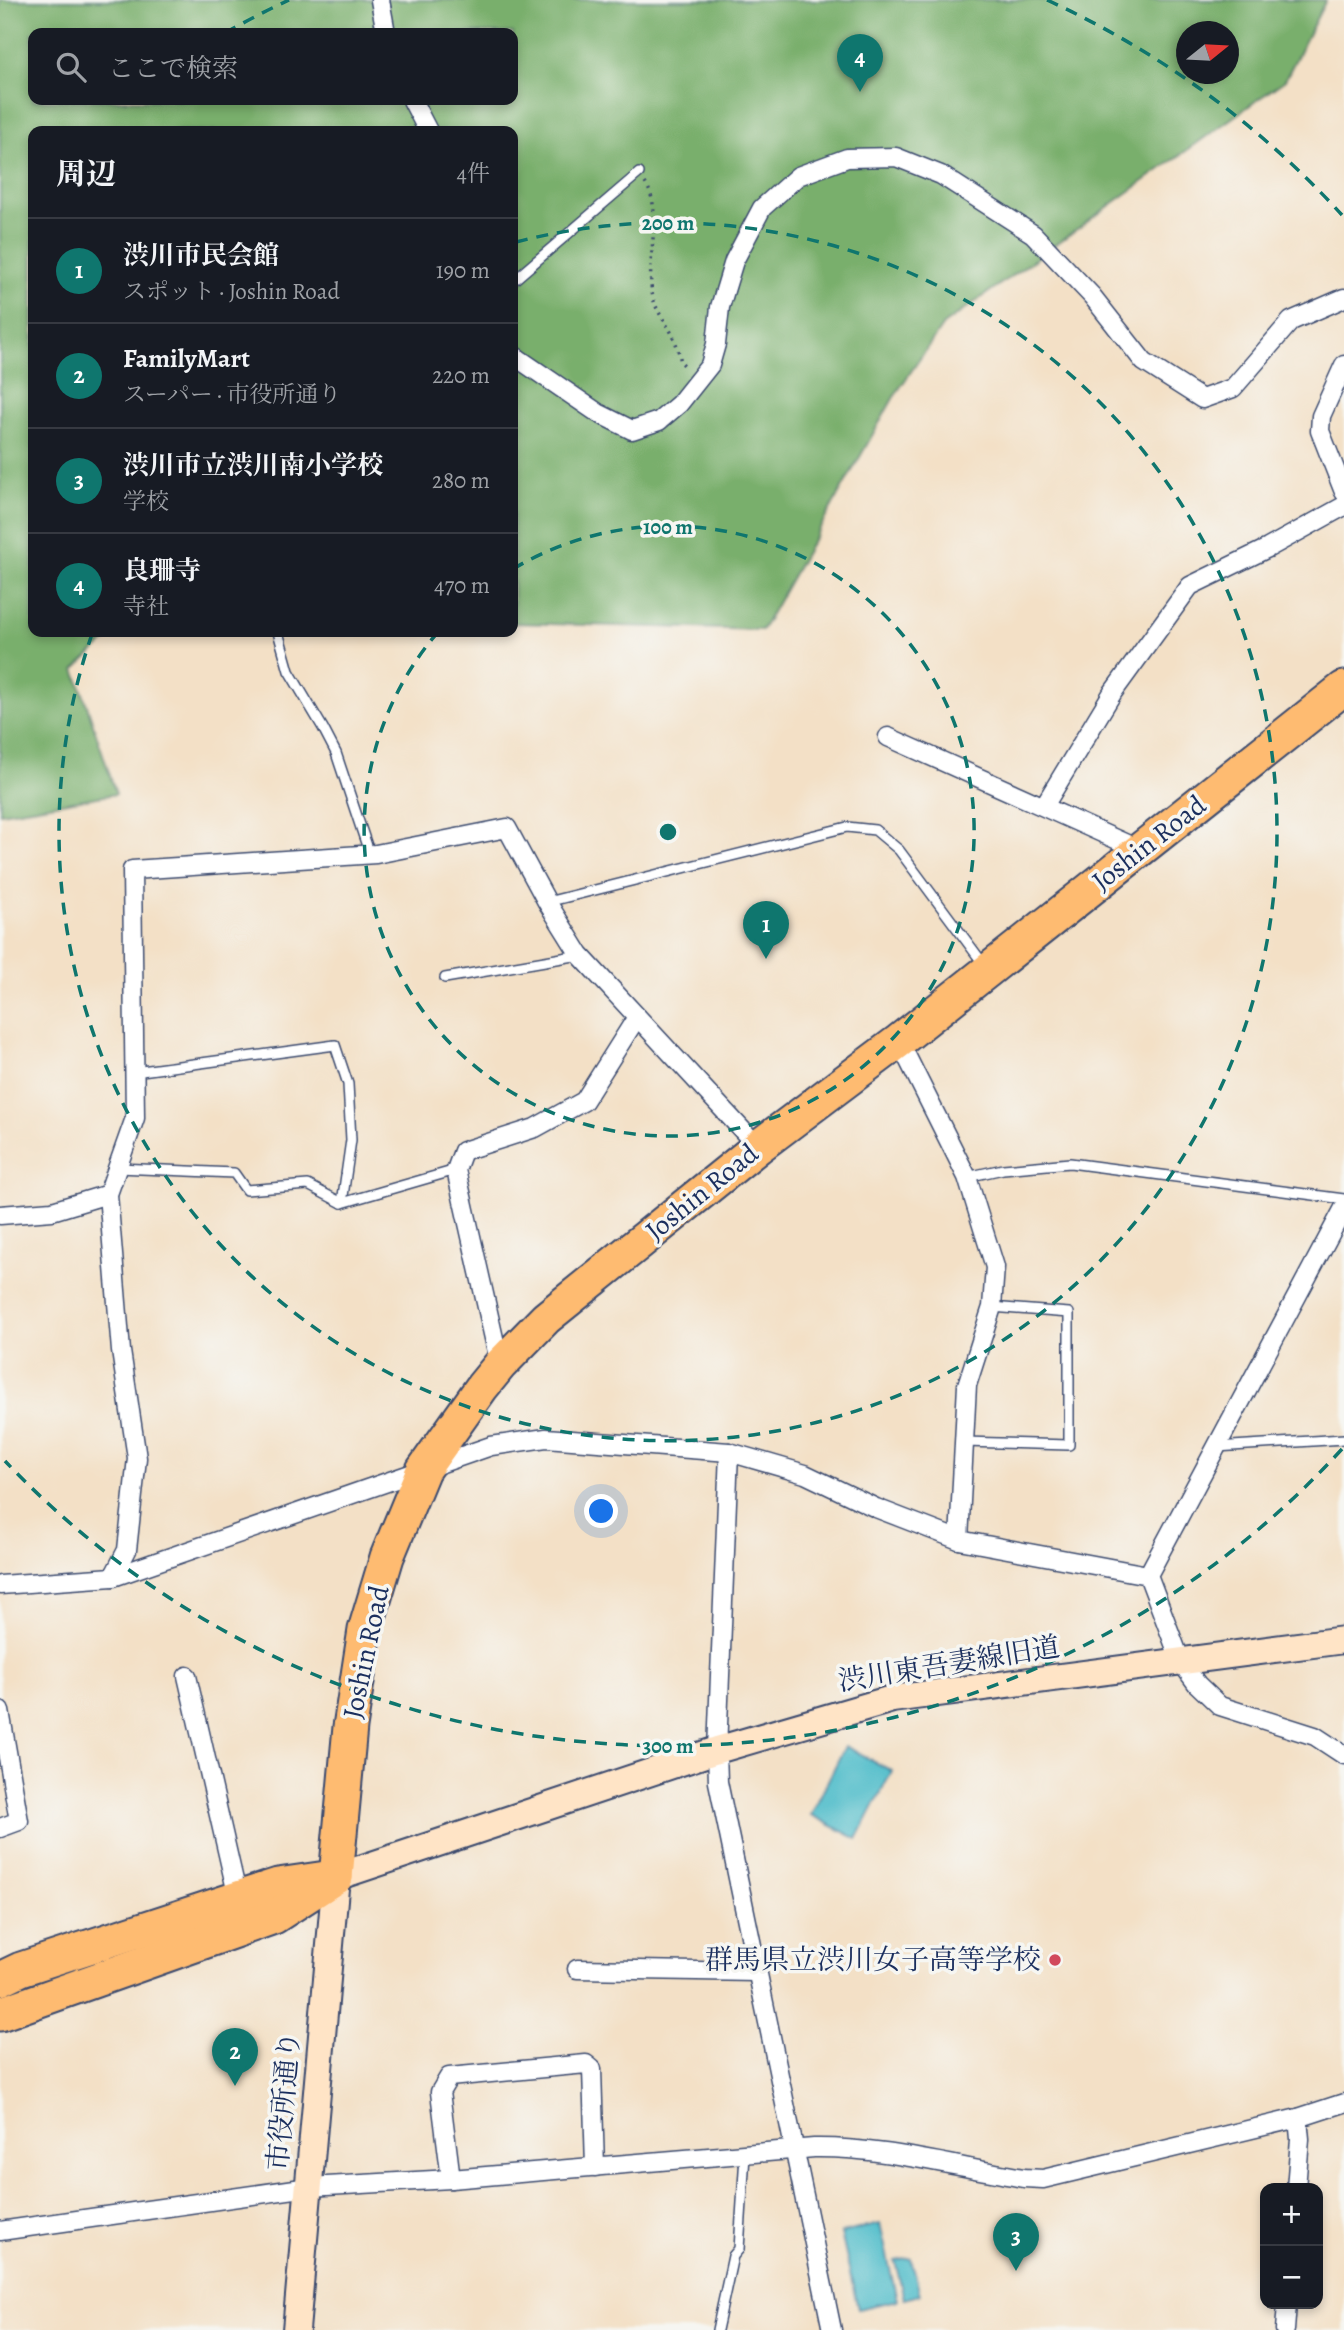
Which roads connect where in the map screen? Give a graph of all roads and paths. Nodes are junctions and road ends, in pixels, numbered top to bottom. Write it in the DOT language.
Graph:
graph roads {
  1 [pos="380,0"];
  2 [pos="385,28"];
  3 [pos="415,105"];
  4 [pos="425,126"];
  5 [pos="639,173"];
  6 [pos="518,277"];
  7 [pos="1344,298"];
  8 [pos="518,358"];
  9 [pos="690,362"];
  10 [pos="1344,365"];
  11 [pos="1344,492"];
  12 [pos="1344,506"];
  13 [pos="279,637"];
  14 [pos="1344,688"];
  15 [pos="888,737"];
  16 [pos="1044,806"];
  17 [pos="1140,850"];
  18 [pos="370,855"];
  19 [pos="547,902"];
  20 [pos="580,955"];
  21 [pos="988,971"];
  22 [pos="445,978"];
  23 [pos="637,1017"];
  24 [pos="900,1041"];
  25 [pos="134,1072"];
  26 [pos="758,1147"];
  27 [pos="118,1168"];
  28 [pos="456,1170"];
  29 [pos="967,1177"];
  30 [pos="108,1194"];
  31 [pos="1344,1199"];
  32 [pos="342,1203"];
  33 [pos="1344,1208"];
  34 [pos="0,1215"];
  35 [pos="992,1307"];
  36 [pos="500,1365"];
  37 [pos="1344,1439"];
  38 [pos="964,1442"];
  39 [pos="1214,1447"];
  40 [pos="729,1452"];
  41 [pos="423,1470"];
  42 [pos="959,1540"];
  43 [pos="1148,1575"];
  44 [pos="113,1577"];
  45 [pos="0,1585"];
  46 [pos="1344,1640"];
  47 [pos="1181,1662"];
  48 [pos="187,1676"];
  49 [pos="0,1711"];
  50 [pos="3,1742"];
  51 [pos="717,1750"];
  52 [pos="1344,1755"];
  53 [pos="0,1828"];
  54 [pos="336,1877"];
  55 [pos="238,1898"];
  56 [pos="577,1969"];
  57 [pos="756,1972"];
  58 [pos="0,1979"];
  59 [pos="0,2014"];
  60 [pos="1344,2103"];
  61 [pos="1298,2118"];
  62 [pos="793,2151"];
  63 [pos="745,2155"];
  64 [pos="595,2168"];
  65 [pos="451,2179"];
  66 [pos="1296,2183"];
  67 [pos="309,2187"];
  68 [pos="0,2231"];
  69 [pos="1287,2309"];
  70 [pos="296,2330"];
  71 [pos="717,2330"];
  72 [pos="832,2330"];
  73 [pos="1285,2330"];
  1 -- 2 [label="street"];
  3 -- 4 [label="street"];
  5 -- 6 [label="lane"];
  5 -- 9 [label="path"];
  7 -- 8 [label="street"];
  10 -- 11 [label="street"];
  12 -- 16 [label="street"];
  13 -- 18 [label="lane"];
  14 -- 17 [label="highway, Joshin Road"];
  15 -- 16 [label="street"];
  16 -- 17 [label="street"];
  17 -- 21 [label="highway, Joshin Road"];
  18 -- 19 [label="street"];
  18 -- 25 [label="street"];
  19 -- 20 [label="street"];
  19 -- 21 [label="lane"];
  20 -- 22 [label="lane"];
  20 -- 23 [label="street"];
  21 -- 24 [label="highway, Joshin Road"];
  23 -- 26 [label="street"];
  23 -- 28 [label="street"];
  24 -- 26 [label="highway, Joshin Road"];
  24 -- 29 [label="street"];
  25 -- 27 [label="street"];
  25 -- 32 [label="lane"];
  26 -- 36 [label="highway, Joshin Road"];
  27 -- 30 [label="street"];
  27 -- 32 [label="lane"];
  28 -- 32 [label="lane"];
  28 -- 36 [label="street"];
  29 -- 31 [label="lane"];
  29 -- 35 [label="street"];
  30 -- 34 [label="street"];
  30 -- 44 [label="street"];
  33 -- 39 [label="street"];
  35 -- 38 [label="street"];
  35 -- 38 [label="lane"];
  36 -- 41 [label="highway, Joshin Road"];
  37 -- 39 [label="lane"];
  38 -- 42 [label="street"];
  39 -- 43 [label="street"];
  40 -- 41 [label="street"];
  40 -- 42 [label="street"];
  40 -- 51 [label="street"];
  41 -- 44 [label="street"];
  41 -- 54 [label="highway, Joshin Road"];
  42 -- 43 [label="street"];
  43 -- 47 [label="street"];
  44 -- 45 [label="street"];
  46 -- 47 [label="street, 渋川東吾妻線旧道"];
  47 -- 51 [label="street, 渋川東吾妻線旧道"];
  47 -- 52 [label="street"];
  48 -- 55 [label="street"];
  49 -- 50 [label="street"];
  50 -- 53 [label="street"];
  51 -- 54 [label="street, 渋川東吾妻線旧道"];
  51 -- 57 [label="street"];
  54 -- 55 [label="highway"];
  54 -- 59 [label="highway"];
  54 -- 67 [label="street, 市役所通り"];
  55 -- 58 [label="highway"];
  56 -- 57 [label="street"];
  57 -- 62 [label="street"];
  60 -- 61 [label="street"];
  61 -- 62 [label="street"];
  61 -- 66 [label="street"];
  62 -- 63 [label="street"];
  62 -- 72 [label="street"];
  63 -- 64 [label="street"];
  63 -- 71 [label="lane"];
  64 -- 65 [label="street"];
  64 -- 65 [label="street"];
  65 -- 67 [label="street"];
  67 -- 68 [label="street"];
  67 -- 70 [label="street, 市役所通り"];
  69 -- 73 [label="street"];
}
